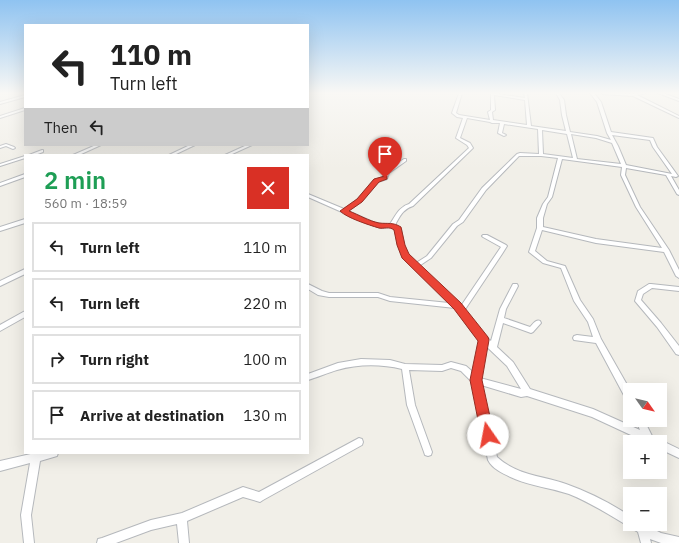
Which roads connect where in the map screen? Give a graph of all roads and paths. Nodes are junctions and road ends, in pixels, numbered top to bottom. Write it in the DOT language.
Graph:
graph roads {
  1 [pos="465,118"];
  2 [pos="467,118"];
  3 [pos="491,118"];
  4 [pos="528,118"];
  5 [pos="565,118"];
  6 [pos="604,118"];
  7 [pos="492,122"];
  8 [pos="502,123"];
  9 [pos="529,127"];
  10 [pos="540,129"];
  11 [pos="609,133"];
  12 [pos="570,134"];
  13 [pos="504,136"];
  14 [pos="613,142"];
  15 [pos="96,146"];
  16 [pos="191,146"];
  17 [pos="248,146"];
  18 [pos="0,147"];
  19 [pos="13,148"];
  20 [pos="42,151"];
  21 [pos="34,154"];
  22 [pos="76,154"];
  23 [pos="173,154"];
  24 [pos="229,154"];
  25 [pos="541,155"];
  26 [pos="24,157"];
  27 [pos="560,158"];
  28 [pos="575,159"];
  29 [pos="405,160"];
  30 [pos="0,165"];
  31 [pos="624,166"];
  32 [pos="668,174"];
  33 [pos="24,175"];
  34 [pos="677,176"];
  35 [pos="0,185"];
  36 [pos="679,194"];
  37 [pos="309,195"];
  38 [pos="344,211"];
  39 [pos="24,221"];
  40 [pos="392,225"];
  41 [pos="540,228"];
  42 [pos="0,229"];
  43 [pos="485,236"];
  44 [pos="666,250"];
  45 [pos="415,266"];
  46 [pos="24,272"];
  47 [pos="679,276"];
  48 [pos="0,284"];
  49 [pos="515,286"];
  50 [pos="309,287"];
  51 [pos="679,290"];
  52 [pos="459,308"];
  53 [pos="24,315"];
  54 [pos="500,319"];
  55 [pos="538,323"];
  56 [pos="0,328"];
  57 [pos="577,338"];
  58 [pos="484,340"];
  59 [pos="598,340"];
  60 [pos="493,347"];
  61 [pos="679,352"];
  62 [pos="405,367"];
  63 [pos="309,377"];
  64 [pos="476,380"];
  65 [pos="623,385"];
  66 [pos="527,392"];
  67 [pos="643,435"];
  68 [pos="359,442"];
  69 [pos="667,449"];
  70 [pos="428,452"];
  71 [pos="50,454"];
  72 [pos="678,456"];
  73 [pos="36,457"];
  74 [pos="0,466"];
  75 [pos="623,517"];
  76 [pos="182,518"];
  77 [pos="643,531"];
  78 [pos="645,531"];
  79 [pos="679,542"];
  80 [pos="29,543"];
  81 [pos="102,543"];
  82 [pos="184,543"];
  83 [pos="646,543"];
  1 -- 40 [label="street"];
  2 -- 7 [label="street"];
  3 -- 7 [label="street"];
  4 -- 9 [label="street"];
  5 -- 12 [label="street"];
  6 -- 11 [label="street"];
  7 -- 8 [label="street"];
  8 -- 9 [label="street"];
  8 -- 13 [label="street"];
  9 -- 10 [label="street"];
  10 -- 12 [label="street"];
  10 -- 25 [label="street"];
  11 -- 14 [label="street"];
  11 -- 34 [label="street"];
  12 -- 14 [label="street"];
  12 -- 28 [label="street"];
  14 -- 31 [label="street"];
  15 -- 22 [label="street"];
  16 -- 23 [label="street"];
  17 -- 24 [label="street"];
  18 -- 19 [label="street"];
  20 -- 21 [label="street"];
  25 -- 27 [label="street"];
  25 -- 45 [label="street"];
  26 -- 30 [label="street"];
  27 -- 28 [label="street"];
  27 -- 41 [label="street"];
  28 -- 31 [label="street"];
  29 -- 38 [label="street"];
  31 -- 32 [label="street"];
  31 -- 44 [label="street"];
  32 -- 34 [label="street"];
  32 -- 36 [label="street"];
  33 -- 35 [label="street"];
  37 -- 38 [label="street"];
  38 -- 40 [label="street"];
  39 -- 42 [label="street"];
  40 -- 45 [label="street"];
  41 -- 44 [label="street"];
  41 -- 59 [label="street"];
  43 -- 52 [label="street"];
  44 -- 47 [label="street"];
  45 -- 52 [label="street"];
  46 -- 48 [label="street"];
  49 -- 54 [label="street"];
  50 -- 52 [label="street"];
  51 -- 61 [label="street"];
  52 -- 58 [label="street"];
  53 -- 56 [label="street"];
  54 -- 55 [label="street"];
  54 -- 60 [label="street"];
  57 -- 59 [label="street"];
  58 -- 60 [label="street"];
  58 -- 64 [label="street"];
  59 -- 65 [label="street"];
  60 -- 66 [label="street"];
  62 -- 63 [label="street"];
  62 -- 64 [label="street"];
  62 -- 70 [label="street"];
  64 -- 66 [label="street"];
  64 -- 75 [label="street"];
  66 -- 67 [label="street"];
  68 -- 76 [label="street"];
  69 -- 72 [label="street"];
  71 -- 73 [label="street"];
  73 -- 74 [label="street"];
  73 -- 80 [label="street"];
  76 -- 81 [label="street"];
  76 -- 82 [label="street"];
  77 -- 83 [label="street"];
  78 -- 79 [label="street"];
}
